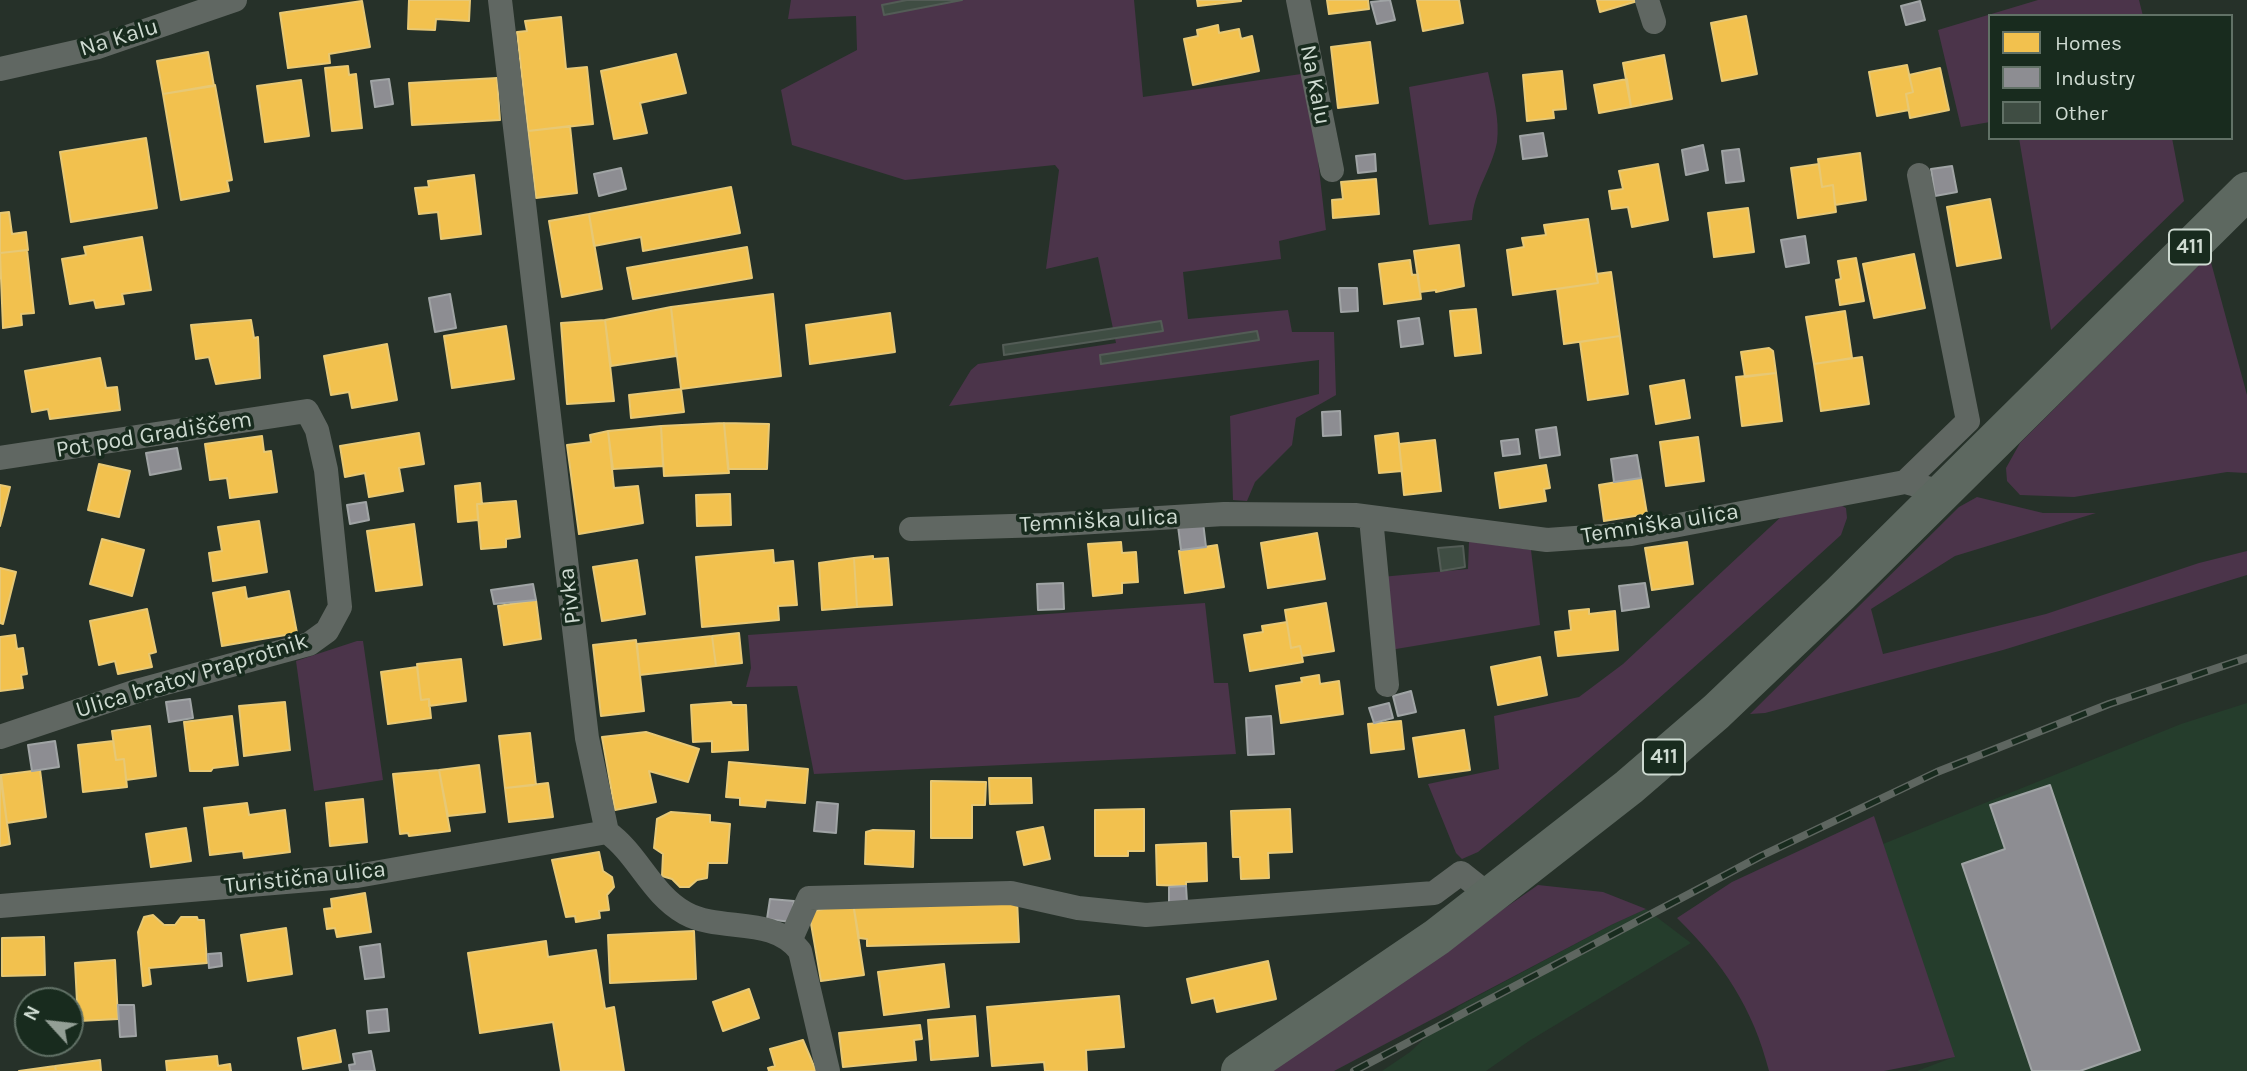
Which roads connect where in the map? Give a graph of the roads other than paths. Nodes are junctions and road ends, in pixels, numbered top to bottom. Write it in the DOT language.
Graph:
graph roads {
  1 [pos="235,0"];
  2 [pos="500,0"];
  3 [pos="1298,0"];
  4 [pos="0,69"];
  5 [pos="1332,170"];
  6 [pos="1919,176"];
  7 [pos="2247,191"];
  8 [pos="307,411"];
  9 [pos="0,458"];
  10 [pos="1905,482"];
  11 [pos="1942,492"];
  12 [pos="1371,518"];
  13 [pos="912,529"];
  14 [pos="1387,685"];
  15 [pos="0,737"];
  16 [pos="607,832"];
  17 [pos="1476,885"];
  18 [pos="0,905"];
  19 [pos="791,939"];
  20 [pos="828,1071"];
  21 [pos="1240,1071"];
  1 -- 4 [label="street, Na Kalu"];
  2 -- 16 [label="street, Pivka"];
  3 -- 5 [label="street, Na Kalu"];
  6 -- 10 [label="street"];
  7 -- 11 [label="main road, 411"];
  8 -- 9 [label="street, Pot pod Gradiščem"];
  8 -- 15 [label="street, Ulica bratov Praprotnik"];
  10 -- 11 [label="street"];
  10 -- 12 [label="street, Temniška ulica"];
  11 -- 17 [label="main road, 411"];
  12 -- 13 [label="street, Temniška ulica"];
  12 -- 14 [label="street"];
  16 -- 18 [label="street, Turistična ulica"];
  16 -- 19 [label="street"];
  17 -- 19 [label="street"];
  17 -- 21 [label="main road, 411"];
  19 -- 20 [label="street"];
}
